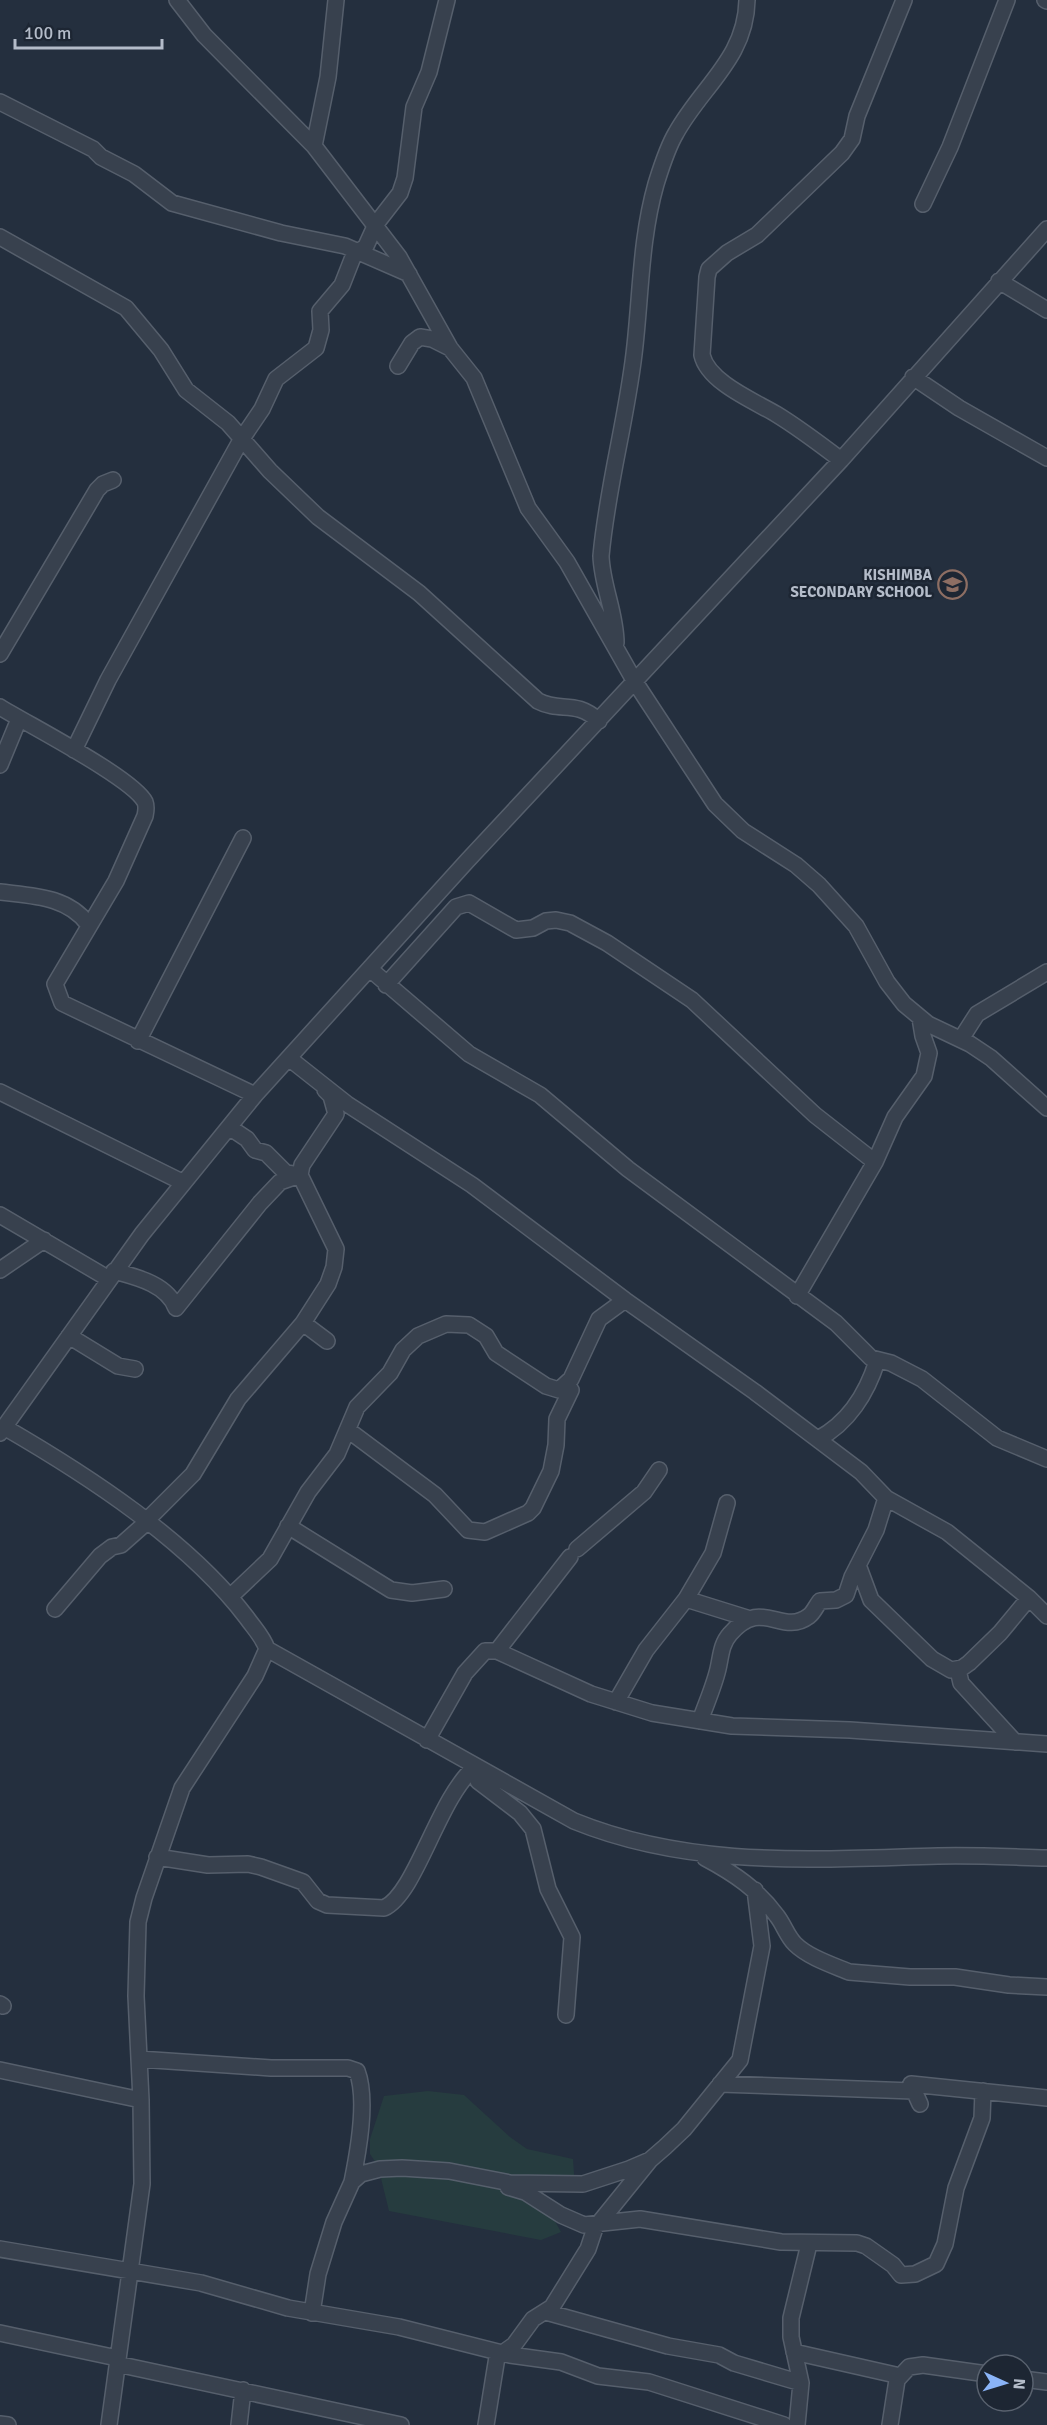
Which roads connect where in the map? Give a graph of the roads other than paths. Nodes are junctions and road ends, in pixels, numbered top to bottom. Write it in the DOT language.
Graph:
graph roads {
  1 [pos="177,0"];
  2 [pos="336,0"];
  3 [pos="447,0"];
  4 [pos="747,0"];
  5 [pos="904,0"];
  6 [pos="1007,0"];
  7 [pos="0,102"];
  8 [pos="314,146"];
  9 [pos="923,204"];
  10 [pos="376,224"];
  11 [pos="1047,229"];
  12 [pos="0,237"];
  13 [pos="360,252"];
  14 [pos="409,274"];
  15 [pos="999,281"];
  16 [pos="1047,310"];
  17 [pos="450,348"];
  18 [pos="398,366"];
  19 [pos="913,377"];
  20 [pos="241,440"];
  21 [pos="1047,458"];
  22 [pos="841,460"];
  23 [pos="113,480"];
  24 [pos="616,646"];
  25 [pos="0,654"];
  26 [pos="635,682"];
  27 [pos="0,707"];
  28 [pos="19,719"];
  29 [pos="599,721"];
  30 [pos="74,750"];
  31 [pos="0,765"];
  32 [pos="243,838"];
  33 [pos="0,892"];
  34 [pos="88,924"];
  35 [pos="371,970"];
  36 [pos="1047,972"];
  37 [pos="386,985"];
  38 [pos="920,1018"];
  39 [pos="962,1040"];
  40 [pos="138,1041"];
  41 [pos="290,1059"];
  42 [pos="313,1077"];
  43 [pos="0,1092"];
  44 [pos="255,1095"];
  45 [pos="1047,1108"];
  46 [pos="229,1127"];
  47 [pos="874,1162"];
  48 [pos="300,1175"];
  49 [pos="182,1182"];
  50 [pos="0,1215"];
  51 [pos="44,1240"];
  52 [pos="0,1270"];
  53 [pos="112,1275"];
  54 [pos="797,1296"];
  55 [pos="625,1300"];
  56 [pos="303,1323"];
  57 [pos="69,1336"];
  58 [pos="327,1341"];
  59 [pos="876,1361"];
  60 [pos="135,1369"];
  61 [pos="571,1390"];
  62 [pos="7,1410"];
  63 [pos="2,1430"];
  64 [pos="348,1430"];
  65 [pos="818,1439"];
  66 [pos="1047,1459"];
  67 [pos="659,1470"];
  68 [pos="886,1498"];
  69 [pos="727,1503"];
  70 [pos="146,1521"];
  71 [pos="288,1526"];
  72 [pos="858,1565"];
  73 [pos="444,1589"];
  74 [pos="231,1596"];
  75 [pos="1029,1598"];
  76 [pos="686,1599"];
  77 [pos="55,1609"];
  78 [pos="1047,1616"];
  79 [pos="747,1618"];
  80 [pos="267,1649"];
  81 [pos="497,1651"];
  82 [pos="958,1670"];
  83 [pos="616,1702"];
  84 [pos="700,1721"];
  85 [pos="427,1740"];
  86 [pos="1015,1742"];
  87 [pos="1047,1744"];
  88 [pos="475,1767"];
  89 [pos="696,1853"];
  90 [pos="157,1857"];
  91 [pos="1047,1858"];
  92 [pos="755,1890"];
  93 [pos="1047,1987"];
  94 [pos="566,2015"];
  95 [pos="139,2060"];
  96 [pos="0,2070"];
  97 [pos="720,2084"];
  98 [pos="983,2091"];
  99 [pos="1047,2098"];
  100 [pos="141,2100"];
  101 [pos="650,2160"];
  102 [pos="500,2181"];
  103 [pos="352,2182"];
  104 [pos="599,2224"];
  105 [pos="809,2244"];
  106 [pos="0,2249"];
  107 [pos="128,2272"];
  108 [pos="546,2312"];
  109 [pos="312,2313"];
  110 [pos="0,2333"];
  111 [pos="794,2352"];
  112 [pos="501,2353"];
  113 [pos="117,2361"];
  114 [pos="975,2372"];
  115 [pos="900,2376"];
  116 [pos="801,2383"];
  117 [pos="243,2390"];
  118 [pos="382,2423"];
  119 [pos="0,2424"];
  120 [pos="8,2425"];
  121 [pos="109,2425"];
  122 [pos="239,2425"];
  123 [pos="401,2425"];
  124 [pos="486,2425"];
  125 [pos="784,2425"];
  126 [pos="797,2425"];
  127 [pos="890,2425"];
  1 -- 8 [label="street"];
  2 -- 8 [label="street"];
  3 -- 10 [label="street"];
  4 -- 24 [label="street"];
  5 -- 22 [label="street"];
  6 -- 9 [label="street"];
  7 -- 13 [label="street"];
  8 -- 10 [label="street"];
  10 -- 13 [label="street"];
  10 -- 14 [label="street"];
  11 -- 15 [label="street"];
  12 -- 20 [label="street"];
  13 -- 14 [label="street"];
  13 -- 20 [label="street"];
  14 -- 17 [label="street"];
  15 -- 16 [label="street"];
  15 -- 19 [label="street"];
  17 -- 18 [label="street"];
  17 -- 24 [label="street"];
  19 -- 21 [label="street"];
  19 -- 22 [label="street"];
  20 -- 29 [label="street"];
  20 -- 30 [label="street"];
  22 -- 26 [label="street"];
  23 -- 25 [label="street"];
  24 -- 26 [label="street"];
  26 -- 29 [label="street"];
  26 -- 38 [label="street"];
  27 -- 28 [label="street"];
  28 -- 30 [label="street"];
  28 -- 31 [label="street"];
  29 -- 35 [label="street"];
  30 -- 34 [label="street"];
  32 -- 40 [label="street"];
  33 -- 34 [label="street"];
  34 -- 40 [label="street"];
  35 -- 37 [label="street"];
  35 -- 41 [label="street"];
  36 -- 39 [label="street"];
  37 -- 47 [label="street"];
  37 -- 54 [label="street"];
  38 -- 39 [label="street"];
  38 -- 47 [label="street"];
  39 -- 45 [label="street"];
  40 -- 44 [label="street"];
  41 -- 42 [label="street"];
  41 -- 44 [label="street"];
  42 -- 48 [label="street"];
  42 -- 55 [label="street"];
  43 -- 49 [label="street"];
  44 -- 46 [label="street"];
  46 -- 48 [label="street"];
  46 -- 49 [label="street"];
  47 -- 54 [label="street"];
  48 -- 53 [label="street"];
  48 -- 56 [label="street"];
  49 -- 53 [label="street"];
  50 -- 51 [label="street"];
  51 -- 52 [label="street"];
  51 -- 53 [label="street"];
  53 -- 57 [label="street"];
  54 -- 59 [label="street"];
  55 -- 64 [label="street"];
  55 -- 65 [label="street"];
  56 -- 58 [label="street"];
  56 -- 70 [label="street"];
  57 -- 60 [label="street"];
  57 -- 62 [label="street"];
  59 -- 65 [label="street"];
  59 -- 66 [label="street"];
  61 -- 64 [label="street"];
  62 -- 63 [label="street"];
  63 -- 70 [label="street"];
  64 -- 71 [label="street"];
  65 -- 68 [label="street"];
  67 -- 81 [label="street"];
  68 -- 72 [label="street"];
  68 -- 75 [label="street"];
  69 -- 76 [label="street"];
  70 -- 74 [label="street"];
  70 -- 77 [label="street"];
  71 -- 73 [label="street"];
  71 -- 74 [label="street"];
  72 -- 79 [label="street"];
  72 -- 82 [label="street"];
  74 -- 80 [label="street"];
  75 -- 78 [label="street"];
  75 -- 82 [label="street"];
  76 -- 79 [label="street"];
  76 -- 83 [label="street"];
  79 -- 84 [label="street"];
  80 -- 85 [label="street"];
  80 -- 90 [label="street"];
  81 -- 83 [label="street"];
  81 -- 85 [label="street"];
  82 -- 86 [label="street"];
  83 -- 84 [label="street"];
  84 -- 86 [label="street"];
  85 -- 88 [label="street"];
  86 -- 87 [label="street"];
  88 -- 89 [label="street"];
  88 -- 90 [label="street"];
  88 -- 94 [label="street"];
  89 -- 91 [label="street"];
  89 -- 92 [label="street"];
  90 -- 95 [label="street"];
  92 -- 93 [label="street"];
  92 -- 97 [label="street"];
  95 -- 100 [label="street"];
  95 -- 103 [label="street"];
  96 -- 100 [label="street"];
  97 -- 98 [label="street"];
  97 -- 101 [label="street"];
  98 -- 99 [label="street"];
  98 -- 105 [label="street"];
  100 -- 107 [label="street"];
  101 -- 102 [label="street"];
  101 -- 104 [label="street"];
  102 -- 103 [label="street"];
  102 -- 104 [label="street"];
  103 -- 109 [label="street"];
  104 -- 105 [label="street"];
  104 -- 108 [label="street"];
  105 -- 111 [label="street"];
  106 -- 107 [label="street"];
  107 -- 109 [label="street"];
  107 -- 113 [label="street"];
  108 -- 112 [label="street"];
  108 -- 116 [label="street"];
  109 -- 112 [label="street"];
  110 -- 113 [label="street"];
  111 -- 115 [label="street"];
  111 -- 116 [label="street"];
  112 -- 124 [label="street"];
  112 -- 125 [label="street"];
  113 -- 117 [label="street"];
  113 -- 121 [label="street"];
  114 -- 115 [label="street"];
  115 -- 127 [label="street"];
  116 -- 126 [label="street"];
  117 -- 118 [label="street"];
  117 -- 122 [label="street"];
  118 -- 123 [label="street"];
  119 -- 120 [label="street"];
}
